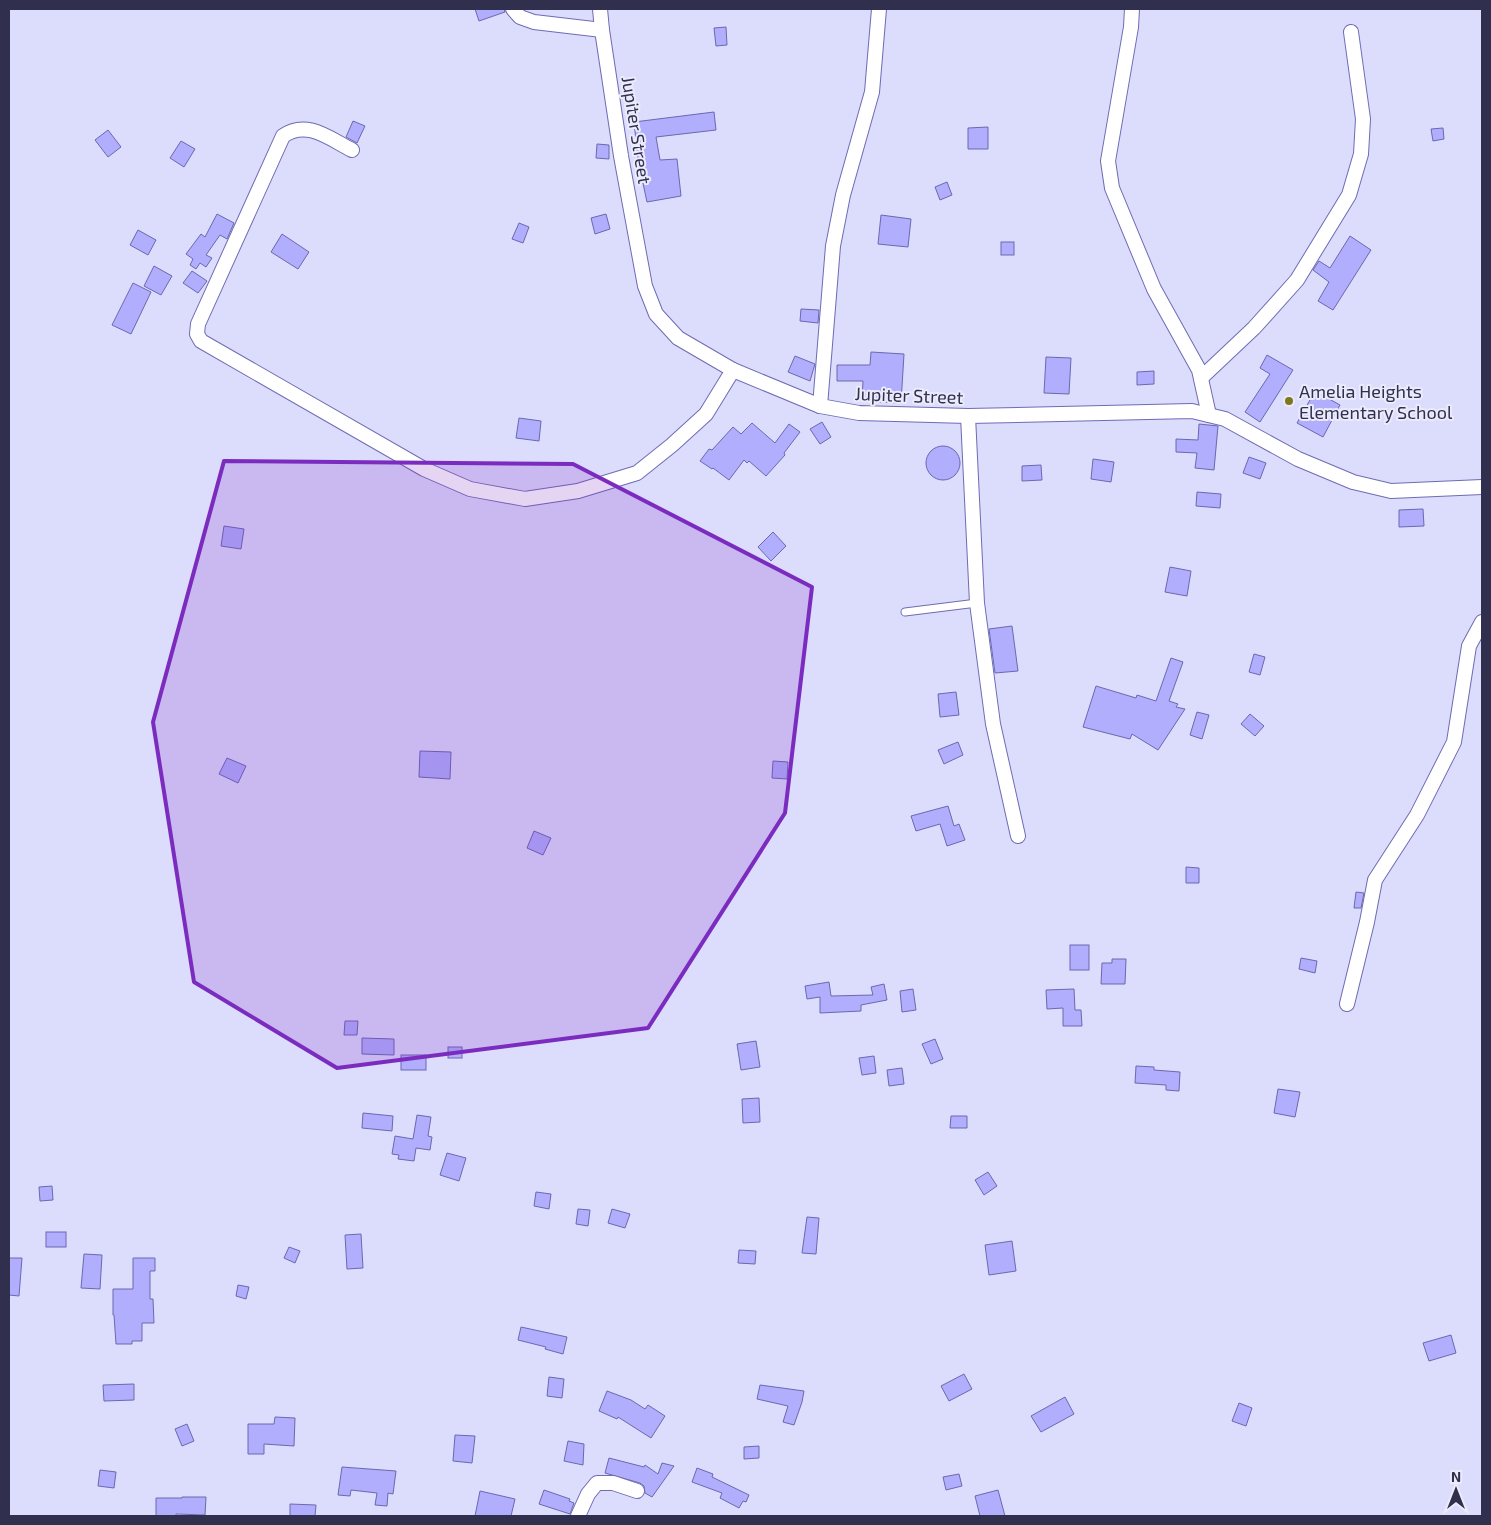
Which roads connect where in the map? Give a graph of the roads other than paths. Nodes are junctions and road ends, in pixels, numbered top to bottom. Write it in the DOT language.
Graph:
graph roads {
  1 [pos="513,9"];
  2 [pos="600,9"];
  3 [pos="879,9"];
  4 [pos="1132,9"];
  5 [pos="602,30"];
  6 [pos="1351,32"];
  7 [pos="352,150"];
  8 [pos="733,370"];
  9 [pos="1201,378"];
  10 [pos="820,406"];
  11 [pos="1209,415"];
  12 [pos="968,416"];
  13 [pos="1482,488"];
  14 [pos="977,603"];
  15 [pos="905,612"];
  16 [pos="1482,622"];
  17 [pos="1018,836"];
  18 [pos="1347,1004"];
  19 [pos="637,1490"];
  20 [pos="578,1516"];
  1 -- 5 [label="street"];
  2 -- 5 [label="street, Jupiter Street"];
  3 -- 10 [label="street"];
  4 -- 9 [label="street"];
  5 -- 8 [label="street, Jupiter Street"];
  6 -- 9 [label="street"];
  7 -- 8 [label="street"];
  8 -- 10 [label="street, Jupiter Street"];
  9 -- 11 [label="street"];
  10 -- 12 [label="street, Jupiter Street"];
  11 -- 12 [label="street, Jupiter Street"];
  11 -- 13 [label="street, Jupiter Street"];
  12 -- 14 [label="street"];
  14 -- 15 [label="lane"];
  14 -- 17 [label="street"];
  16 -- 18 [label="street"];
  19 -- 20 [label="street"];
}
